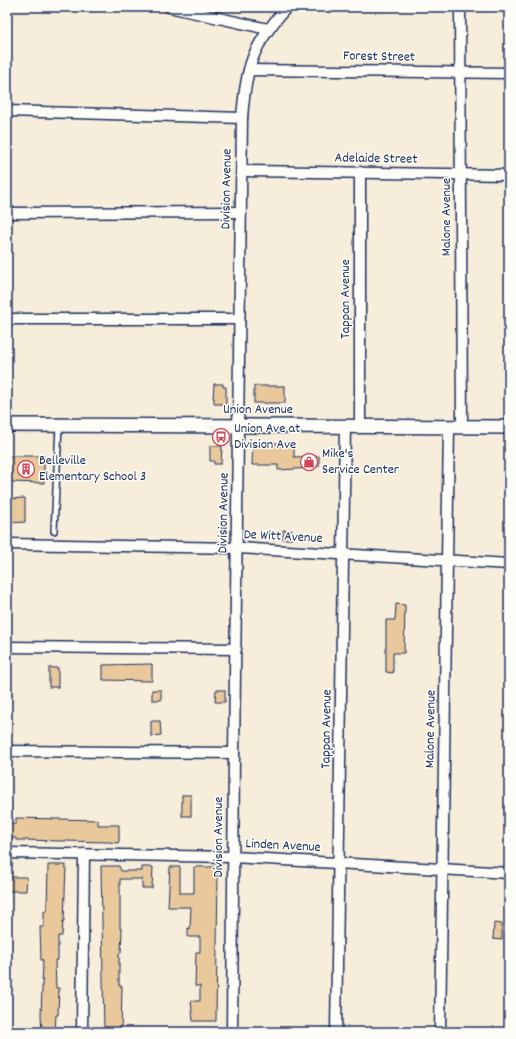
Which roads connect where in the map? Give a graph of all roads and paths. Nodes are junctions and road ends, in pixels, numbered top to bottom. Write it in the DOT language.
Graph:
graph roads {
  1 [pos="169,7"];
  2 [pos="287,7"];
  3 [pos="460,7"];
  4 [pos="268,29"];
  5 [pos="249,70"];
  6 [pos="462,72"];
  7 [pos="509,73"];
  8 [pos="7,111"];
  9 [pos="242,118"];
  10 [pos="242,171"];
  11 [pos="360,172"];
  12 [pos="461,174"];
  13 [pos="509,175"];
  14 [pos="240,212"];
  15 [pos="7,213"];
  16 [pos="7,319"];
  17 [pos="239,319"];
  18 [pos="7,425"];
  19 [pos="59,425"];
  20 [pos="239,426"];
  21 [pos="346,426"];
  22 [pos="360,426"];
  23 [pos="455,427"];
  24 [pos="509,427"];
  25 [pos="54,531"];
  26 [pos="7,544"];
  27 [pos="238,548"];
  28 [pos="343,554"];
  29 [pos="448,560"];
  30 [pos="509,564"];
  31 [pos="7,647"];
  32 [pos="236,649"];
  33 [pos="7,751"];
  34 [pos="234,753"];
  35 [pos="7,853"];
  36 [pos="84,854"];
  37 [pos="233,857"];
  38 [pos="340,863"];
  39 [pos="442,869"];
  40 [pos="509,873"];
  41 [pos="82,1032"];
  42 [pos="232,1032"];
  43 [pos="336,1032"];
  44 [pos="440,1032"];
  1 -- 4 [label="street"];
  2 -- 4 [label="street, Division Avenue"];
  3 -- 6 [label="street, Malone Avenue"];
  4 -- 5 [label="street, Division Avenue"];
  5 -- 6 [label="street, Forest Street"];
  5 -- 9 [label="street, Division Avenue"];
  6 -- 7 [label="street, Forest Street"];
  6 -- 12 [label="street, Malone Avenue"];
  8 -- 9 [label="street"];
  9 -- 10 [label="street, Division Avenue"];
  10 -- 11 [label="street, Adelaide Street"];
  10 -- 14 [label="street, Division Avenue"];
  11 -- 12 [label="street, Adelaide Street"];
  11 -- 22 [label="street, Tappan Avenue"];
  12 -- 13 [label="street, Adelaide Street"];
  12 -- 23 [label="street, Malone Avenue"];
  14 -- 15 [label="street"];
  14 -- 17 [label="street, Division Avenue"];
  16 -- 17 [label="street"];
  17 -- 20 [label="street, Division Avenue"];
  18 -- 19 [label="street, Union Avenue"];
  19 -- 20 [label="street, Union Avenue"];
  19 -- 25 [label="lane"];
  20 -- 21 [label="street, Union Avenue"];
  20 -- 27 [label="street, Division Avenue"];
  21 -- 22 [label="street, Union Avenue"];
  21 -- 28 [label="street, Tappan Avenue"];
  22 -- 23 [label="street, Union Avenue"];
  23 -- 24 [label="street, Union Avenue"];
  23 -- 29 [label="street, Malone Avenue"];
  26 -- 27 [label="street, De Witt Avenue"];
  27 -- 28 [label="street, De Witt Avenue"];
  27 -- 32 [label="street, Division Avenue"];
  28 -- 29 [label="street, De Witt Avenue"];
  28 -- 38 [label="street, Tappan Avenue"];
  29 -- 30 [label="street, De Witt Avenue"];
  29 -- 39 [label="street, Malone Avenue"];
  31 -- 32 [label="street"];
  32 -- 34 [label="street, Division Avenue"];
  33 -- 34 [label="street"];
  34 -- 37 [label="street, Division Avenue"];
  35 -- 36 [label="street, Linden Avenue"];
  36 -- 37 [label="street, Linden Avenue"];
  36 -- 41 [label="street"];
  37 -- 38 [label="street, Linden Avenue"];
  37 -- 42 [label="street, Division Avenue"];
  38 -- 39 [label="street, Linden Avenue"];
  38 -- 43 [label="street, Tappan Avenue"];
  39 -- 40 [label="street, Linden Avenue"];
  39 -- 44 [label="street, Malone Avenue"];
}
